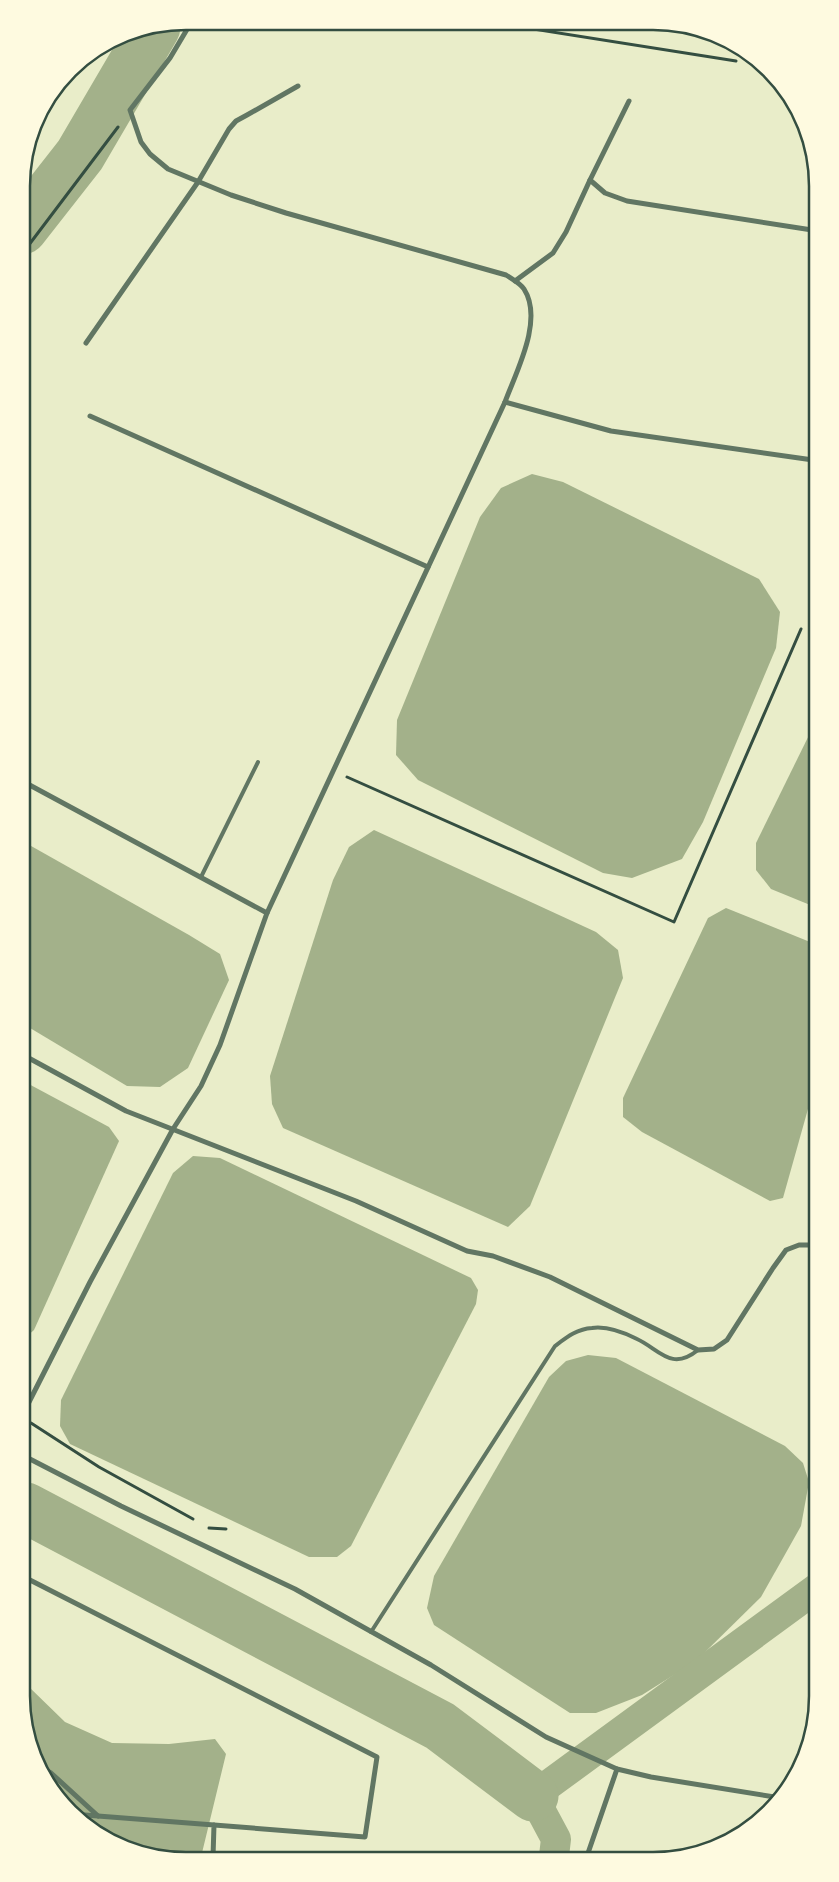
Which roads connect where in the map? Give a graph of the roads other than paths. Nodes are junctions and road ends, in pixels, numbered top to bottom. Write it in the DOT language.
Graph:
graph roads {
  1 [pos="187,30"];
  2 [pos="298,86"];
  3 [pos="629,101"];
  4 [pos="590,180"];
  5 [pos="198,182"];
  6 [pos="809,230"];
  7 [pos="515,281"];
  8 [pos="86,343"];
  9 [pos="505,402"];
  10 [pos="90,416"];
  11 [pos="809,459"];
  12 [pos="428,567"];
  13 [pos="258,762"];
  14 [pos="30,785"];
  15 [pos="201,877"];
  16 [pos="267,913"];
  17 [pos="30,1059"];
  18 [pos="173,1129"];
  19 [pos="809,1245"];
  20 [pos="698,1350"];
  21 [pos="30,1400"];
  22 [pos="30,1459"];
  23 [pos="30,1580"];
  24 [pos="371,1632"];
  25 [pos="618,1769"];
  26 [pos="50,1773"];
  27 [pos="772,1797"];
  28 [pos="86,1815"];
  29 [pos="99,1816"];
  30 [pos="214,1825"];
  31 [pos="213,1852"];
  32 [pos="588,1852"];
  1 -- 5 [label="street"];
  2 -- 5 [label="street"];
  3 -- 4 [label="street"];
  4 -- 6 [label="street"];
  4 -- 7 [label="street"];
  5 -- 7 [label="street"];
  5 -- 8 [label="street"];
  7 -- 9 [label="street"];
  9 -- 11 [label="street"];
  9 -- 12 [label="street"];
  10 -- 12 [label="street"];
  12 -- 16 [label="street"];
  13 -- 15 [label="lane"];
  14 -- 15 [label="street"];
  15 -- 16 [label="street"];
  16 -- 18 [label="street"];
  17 -- 18 [label="street"];
  18 -- 20 [label="street"];
  18 -- 21 [label="street"];
  19 -- 20 [label="street"];
  20 -- 24 [label="lane"];
  22 -- 24 [label="street"];
  23 -- 30 [label="street"];
  24 -- 25 [label="street"];
  25 -- 27 [label="street"];
  25 -- 32 [label="street"];
  26 -- 29 [label="street"];
  28 -- 29 [label="street"];
  29 -- 30 [label="street"];
  30 -- 31 [label="street"];
}
